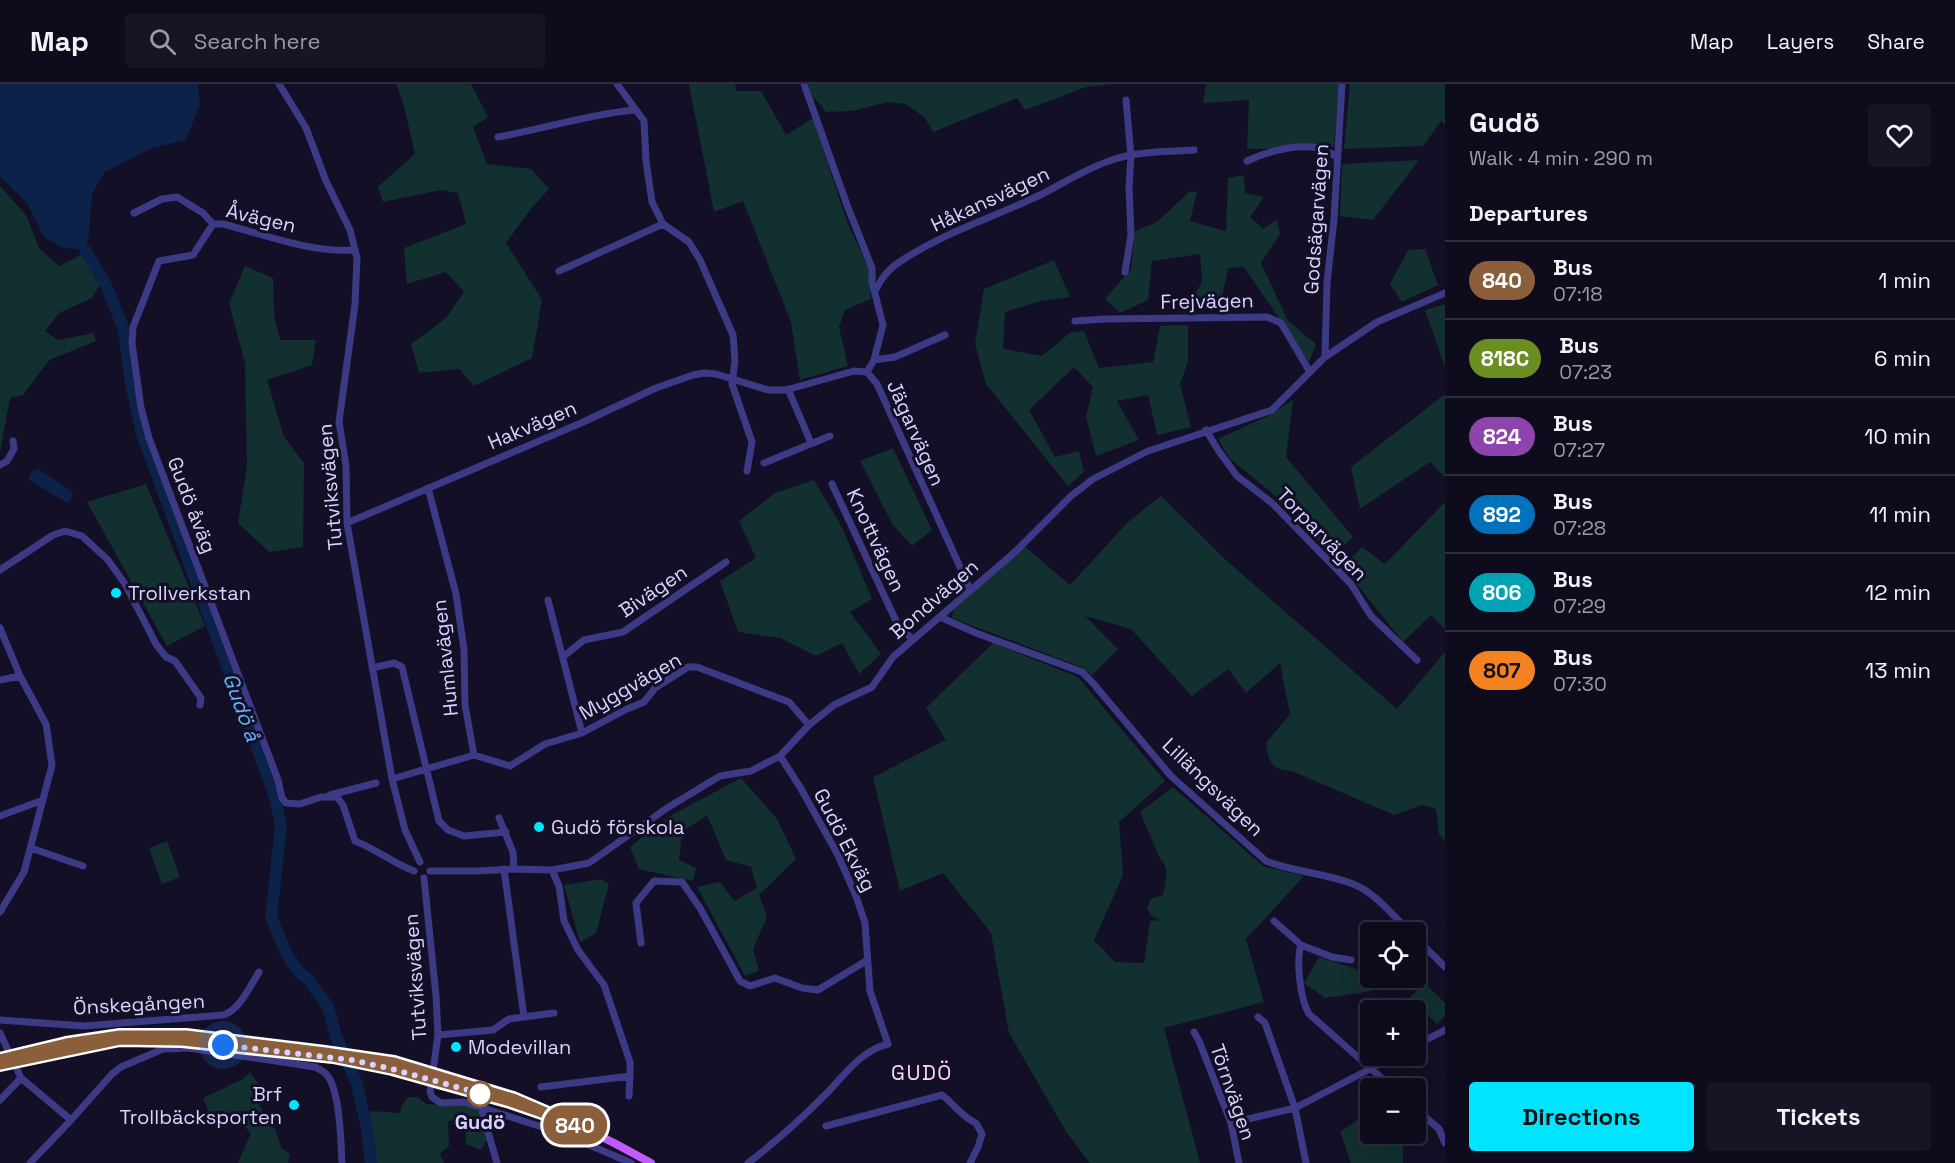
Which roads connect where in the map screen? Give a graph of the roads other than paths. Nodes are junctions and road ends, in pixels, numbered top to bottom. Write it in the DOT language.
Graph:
graph roads {
  1 [pos="279,84"];
  2 [pos="617,84"];
  3 [pos="804,84"];
  4 [pos="1342,84"];
  5 [pos="1126,100"];
  6 [pos="635,110"];
  7 [pos="498,137"];
  8 [pos="1194,150"];
  9 [pos="1131,156"];
  10 [pos="1337,158"];
  11 [pos="1247,161"];
  12 [pos="134,213"];
  13 [pos="213,224"];
  14 [pos="663,224"];
  15 [pos="355,250"];
  16 [pos="559,271"];
  17 [pos="1125,272"];
  18 [pos="875,291"];
  19 [pos="1445,293"];
  20 [pos="1076,321"];
  21 [pos="945,335"];
  22 [pos="1325,357"];
  23 [pos="874,360"];
  24 [pos="867,372"];
  25 [pos="1310,372"];
  26 [pos="732,378"];
  27 [pos="788,389"];
  28 [pos="1206,430"];
  29 [pos="830,436"];
  30 [pos="13,441"];
  31 [pos="811,443"];
  32 [pos="764,463"];
  33 [pos="0,465"];
  34 [pos="747,471"];
  35 [pos="832,484"];
  36 [pos="428,488"];
  37 [pos="347,523"];
  38 [pos="726,562"];
  39 [pos="0,570"];
  40 [pos="970,589"];
  41 [pos="548,600"];
  42 [pos="940,617"];
  43 [pos="0,628"];
  44 [pos="912,639"];
  45 [pos="564,656"];
  46 [pos="1417,660"];
  47 [pos="372,668"];
  48 [pos="21,676"];
  49 [pos="0,680"];
  50 [pos="200,705"];
  51 [pos="809,725"];
  52 [pos="582,733"];
  53 [pos="474,755"];
  54 [pos="780,756"];
  55 [pos="426,769"];
  56 [pos="392,779"];
  57 [pos="375,783"];
  58 [pos="321,797"];
  59 [pos="43,800"];
  60 [pos="0,816"];
  61 [pos="499,818"];
  62 [pos="506,832"];
  63 [pos="31,848"];
  64 [pos="420,862"];
  65 [pos="83,866"];
  66 [pos="504,869"];
  67 [pos="514,869"];
  68 [pos="552,870"];
  69 [pos="414,871"];
  70 [pos="430,871"];
  71 [pos="424,878"];
  72 [pos="0,912"];
  73 [pos="1274,921"];
  74 [pos="1400,922"];
  75 [pos="641,943"];
  76 [pos="1301,945"];
  77 [pos="1426,948"];
  78 [pos="1351,960"];
  79 [pos="866,961"];
  80 [pos="1445,967"];
  81 [pos="259,972"];
  82 [pos="554,1013"];
  83 [pos="524,1017"];
  84 [pos="1258,1017"];
  85 [pos="0,1020"];
  86 [pos="1445,1030"];
  87 [pos="1194,1032"];
  88 [pos="0,1033"];
  89 [pos="438,1035"];
  90 [pos="1426,1040"];
  91 [pos="12,1058"];
  92 [pos="0,1059"];
  93 [pos="0,1065"];
  94 [pos="1375,1066"];
  95 [pos="1371,1068"];
  96 [pos="432,1076"];
  97 [pos="630,1076"];
  98 [pos="21,1078"];
  99 [pos="1382,1078"];
  100 [pos="541,1087"];
  101 [pos="629,1096"];
  102 [pos="0,1100"];
  103 [pos="481,1108"];
  104 [pos="1294,1108"];
  105 [pos="1426,1118"];
  106 [pos="71,1120"];
  107 [pos="1231,1123"];
  108 [pos="826,1126"];
  109 [pos="1445,1143"];
  110 [pos="30,1163"];
  111 [pos="342,1163"];
  112 [pos="497,1163"];
  113 [pos="631,1163"];
  114 [pos="651,1163"];
  115 [pos="748,1163"];
  116 [pos="970,1163"];
  117 [pos="1239,1163"];
  118 [pos="1306,1163"];
  1 -- 15 [label="street, Tutviksvägen"];
  2 -- 6 [label="street"];
  3 -- 18 [label="street, Jägarvägen"];
  4 -- 10 [label="street, Godsägarvägen"];
  5 -- 9 [label="street"];
  6 -- 7 [label="street"];
  6 -- 14 [label="street"];
  8 -- 9 [label="street, Håkansvägen"];
  9 -- 17 [label="street"];
  9 -- 18 [label="street, Håkansvägen"];
  10 -- 11 [label="street"];
  10 -- 22 [label="street, Godsägarvägen"];
  12 -- 13 [label="street, Åvägen"];
  13 -- 15 [label="street, Åvägen"];
  13 -- 58 [label="street, Gudö åväg"];
  14 -- 16 [label="street"];
  14 -- 26 [label="street"];
  15 -- 37 [label="street, Tutviksvägen"];
  18 -- 23 [label="street, Jägarvägen"];
  19 -- 22 [label="street, Bondvägen"];
  20 -- 25 [label="street, Frejvägen"];
  21 -- 23 [label="street"];
  22 -- 25 [label="street, Bondvägen"];
  23 -- 24 [label="street, Jägarvägen"];
  24 -- 27 [label="street, Hakvägen"];
  24 -- 40 [label="street, Jägarvägen"];
  25 -- 28 [label="street, Bondvägen"];
  26 -- 27 [label="street, Hakvägen"];
  26 -- 34 [label="street"];
  26 -- 36 [label="street, Hakvägen"];
  27 -- 31 [label="street"];
  28 -- 40 [label="street, Bondvägen"];
  28 -- 46 [label="street, Torparvägen"];
  29 -- 31 [label="street"];
  30 -- 33 [label="street"];
  31 -- 32 [label="street"];
  35 -- 44 [label="street, Knottvägen"];
  36 -- 37 [label="street, Hakvägen"];
  36 -- 53 [label="street, Humlavägen"];
  37 -- 47 [label="street, Tutviksvägen"];
  38 -- 45 [label="street, Bivägen"];
  39 -- 50 [label="street"];
  40 -- 42 [label="street, Bondvägen"];
  41 -- 45 [label="street"];
  42 -- 44 [label="street, Bondvägen"];
  42 -- 74 [label="street, Lillängsvägen"];
  43 -- 48 [label="street"];
  44 -- 51 [label="street, Bondvägen"];
  45 -- 52 [label="street"];
  47 -- 55 [label="street"];
  47 -- 56 [label="street, Tutviksvägen"];
  48 -- 49 [label="street"];
  48 -- 59 [label="street"];
  51 -- 52 [label="street, Myggvägen"];
  51 -- 54 [label="street, Bondvägen"];
  52 -- 53 [label="street, Myggvägen"];
  53 -- 55 [label="street"];
  54 -- 68 [label="street, Bondvägen"];
  54 -- 79 [label="street, Gudö Ekväg"];
  55 -- 56 [label="street"];
  55 -- 62 [label="street"];
  56 -- 64 [label="street, Tutviksvägen"];
  57 -- 58 [label="street"];
  58 -- 69 [label="street"];
  59 -- 60 [label="street"];
  59 -- 63 [label="street"];
  61 -- 62 [label="street"];
  62 -- 67 [label="street"];
  63 -- 65 [label="street"];
  63 -- 72 [label="street"];
  64 -- 69 [label="street"];
  64 -- 70 [label="street"];
  66 -- 67 [label="street, Bondvägen"];
  66 -- 70 [label="street, Bondvägen"];
  66 -- 83 [label="street"];
  67 -- 68 [label="street, Bondvägen"];
  68 -- 97 [label="street"];
  69 -- 71 [label="street"];
  70 -- 71 [label="street"];
  71 -- 89 [label="street, Tutviksvägen"];
  73 -- 76 [label="street"];
  75 -- 79 [label="street"];
  76 -- 78 [label="street"];
  76 -- 95 [label="street"];
  77 -- 80 [label="street"];
  79 -- 115 [label="street, Gudö Ekväg"];
  81 -- 85 [label="street, Önskegången"];
  82 -- 83 [label="street"];
  83 -- 89 [label="street"];
  84 -- 104 [label="street"];
  86 -- 90 [label="street"];
  87 -- 107 [label="street, Törnvägen"];
  88 -- 91 [label="street"];
  89 -- 96 [label="street, Tutviksvägen"];
  91 -- 92 [label="main road"];
  91 -- 93 [label="main road"];
  91 -- 96 [label="main road"];
  91 -- 98 [label="street"];
  94 -- 95 [label="street"];
  95 -- 99 [label="street"];
  95 -- 104 [label="street"];
  96 -- 103 [label="street"];
  96 -- 114 [label="main road"];
  97 -- 100 [label="street"];
  97 -- 101 [label="street"];
  98 -- 102 [label="street"];
  98 -- 106 [label="street"];
  103 -- 112 [label="street"];
  103 -- 113 [label="street"];
  104 -- 107 [label="street"];
  104 -- 118 [label="street"];
  105 -- 109 [label="street"];
  106 -- 110 [label="street"];
  106 -- 111 [label="street"];
  107 -- 117 [label="street, Törnvägen"];
  108 -- 116 [label="street"];
}
